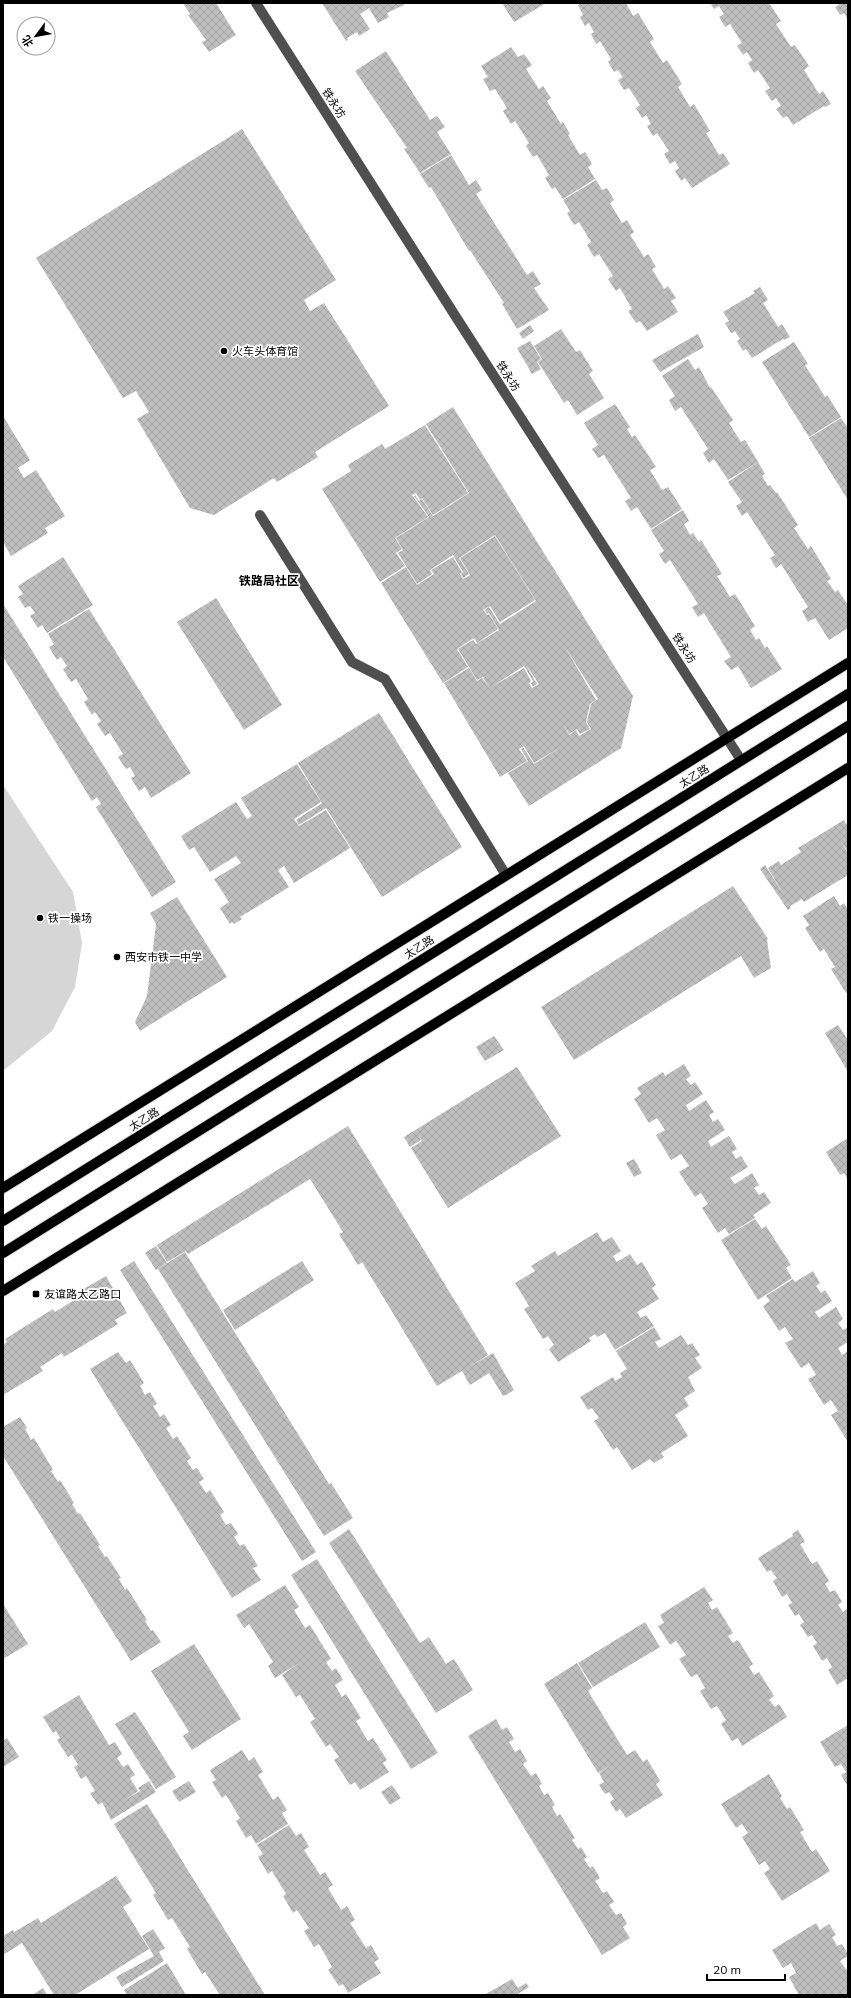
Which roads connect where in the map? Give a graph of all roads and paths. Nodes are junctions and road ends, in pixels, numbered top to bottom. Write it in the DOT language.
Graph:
graph roads {
  1 [pos="256,3"];
  2 [pos="260,515"];
  3 [pos="848,663"];
  4 [pos="848,694"];
  5 [pos="848,726"];
  6 [pos="728,738"];
  7 [pos="741,760"];
  8 [pos="848,768"];
  9 [pos="506,875"];
  10 [pos="3,1188"];
  11 [pos="3,1221"];
  12 [pos="3,1252"];
  13 [pos="3,1291"];
  1 -- 6 [label="street, 铁永坊"];
  2 -- 9 [label="street"];
  3 -- 6 [label="main road"];
  4 -- 7 [label="main road, 太乙路"];
  5 -- 12 [label="main road"];
  6 -- 7 [label="street, 铁永坊"];
  6 -- 9 [label="main road"];
  7 -- 11 [label="main road, 太乙路"];
  8 -- 13 [label="main road"];
  9 -- 10 [label="main road"];
}
